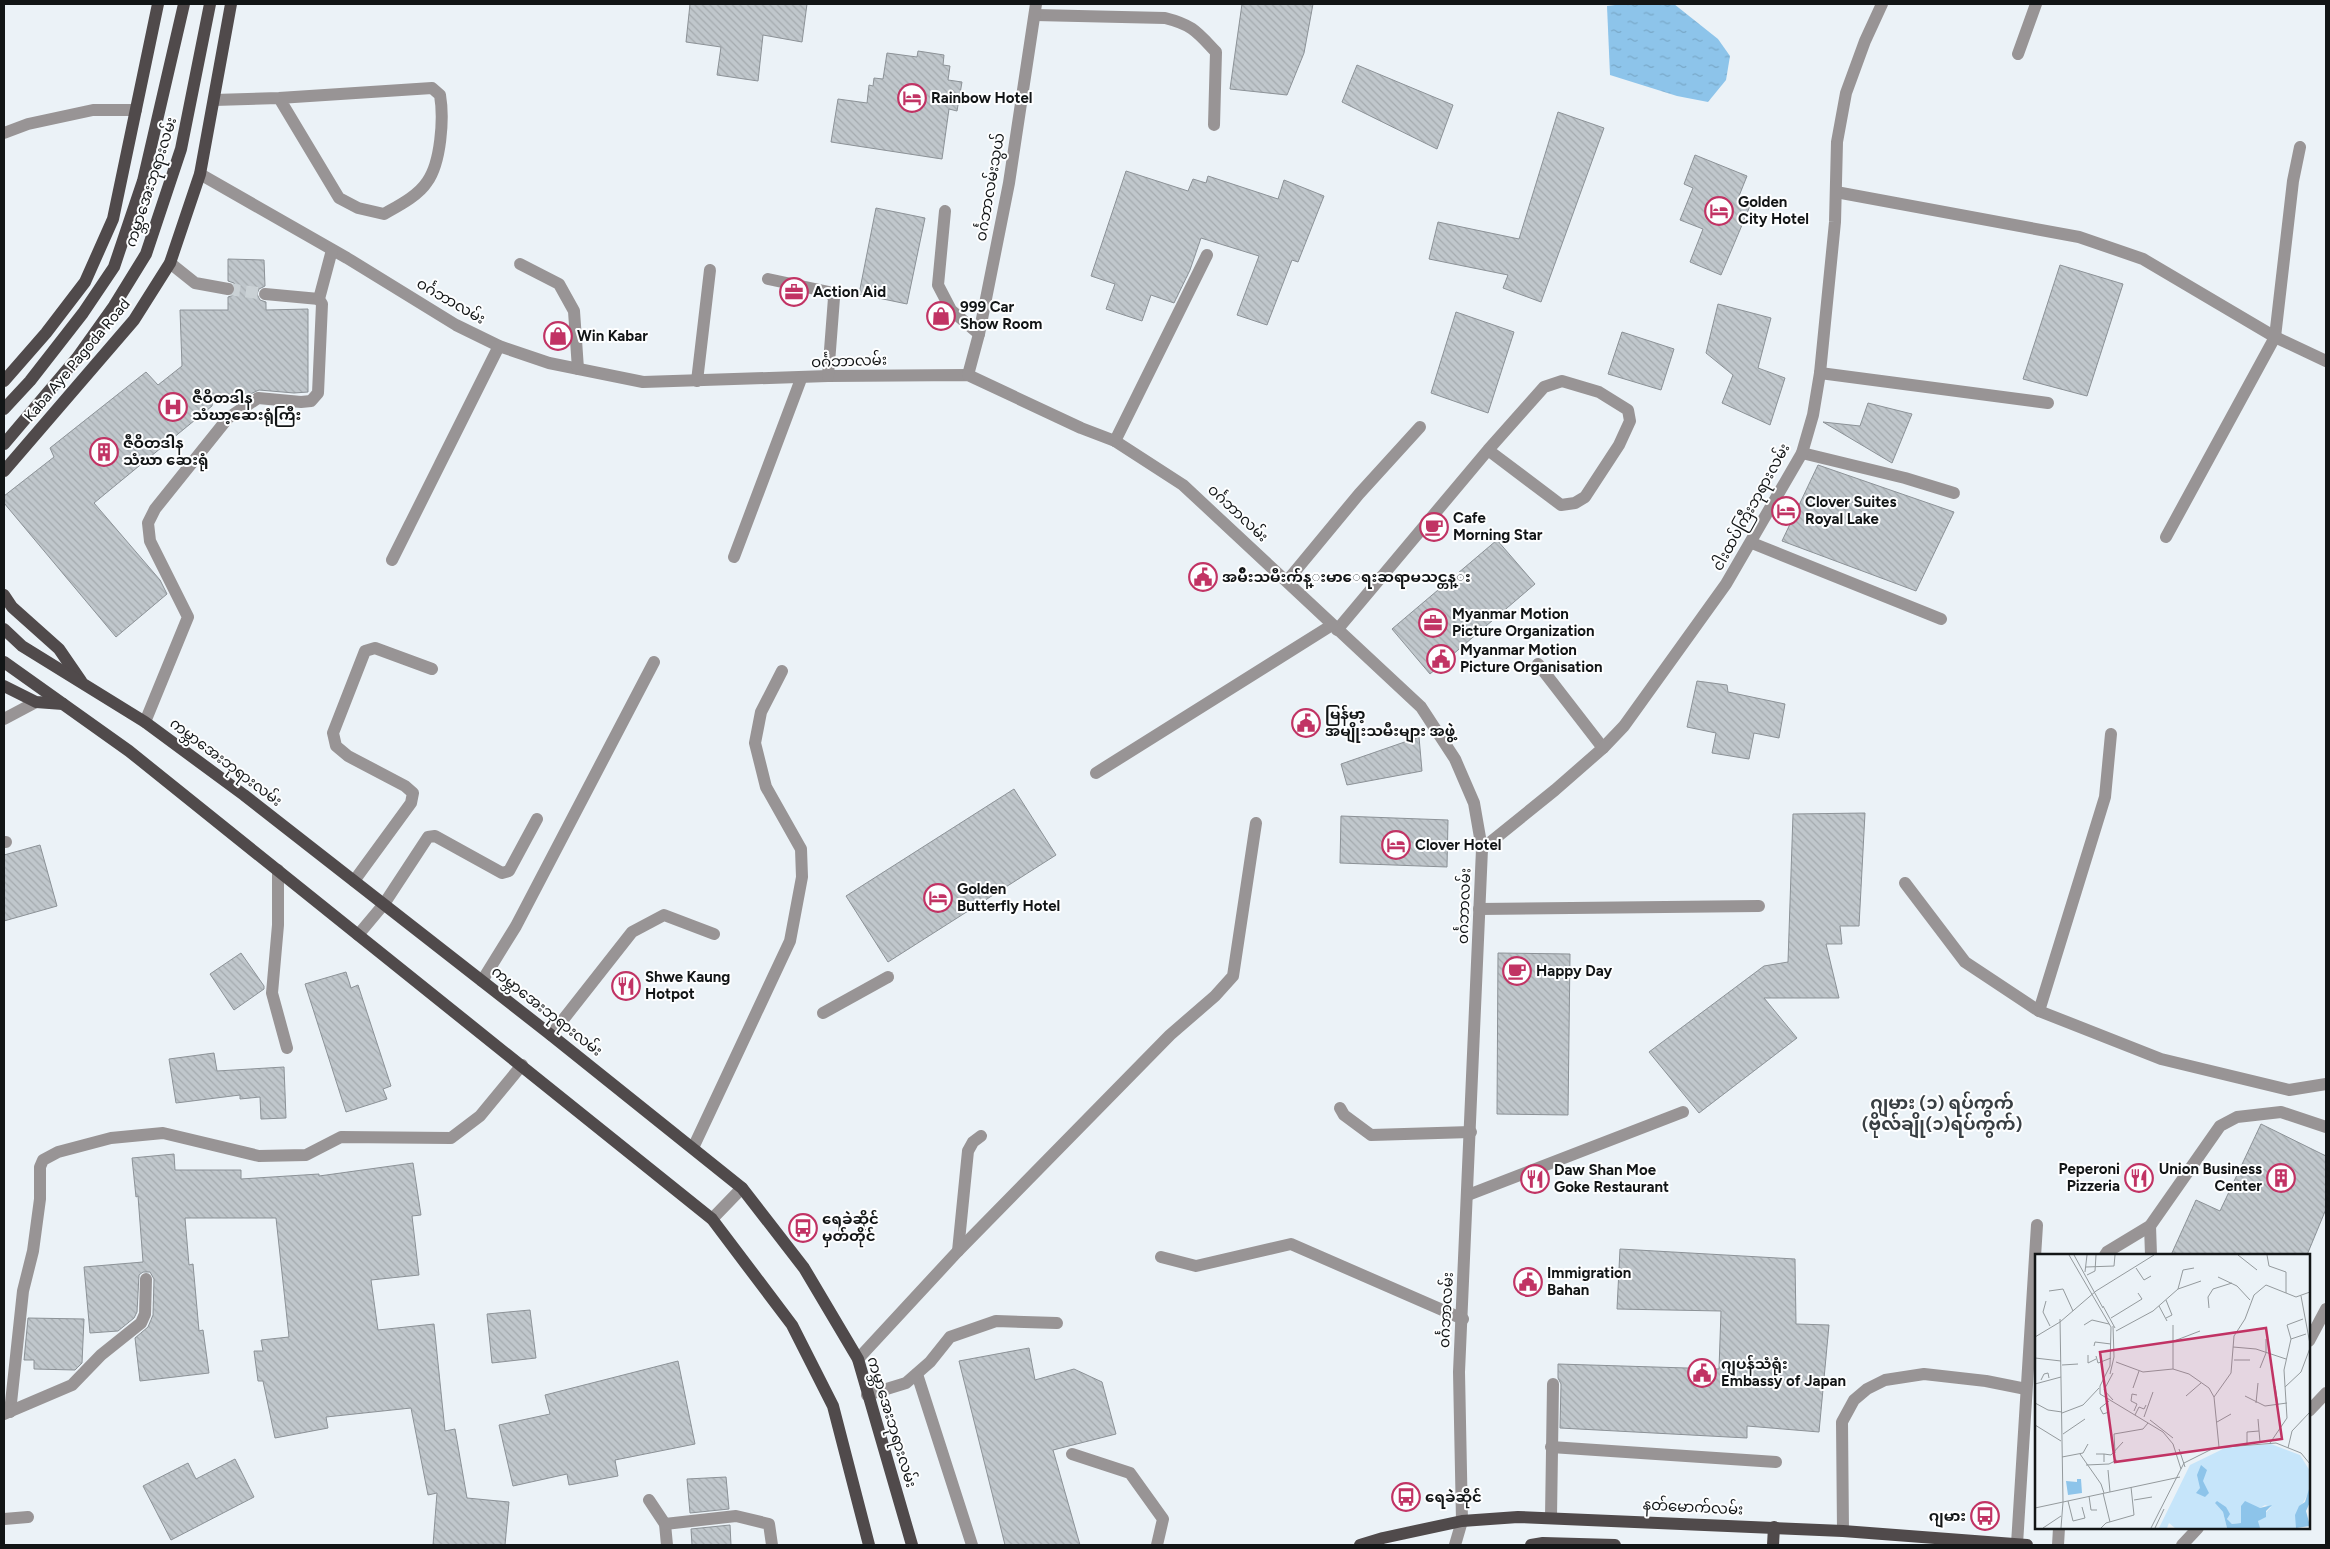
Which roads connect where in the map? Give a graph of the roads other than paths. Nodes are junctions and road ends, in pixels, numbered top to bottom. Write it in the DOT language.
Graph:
graph roads {
  1 [pos="158,4"];
  2 [pos="184,4"];
  3 [pos="210,4"];
  4 [pos="231,4"];
  5 [pos="1882,4"];
  6 [pos="2036,4"];
  7 [pos="1035,9"];
  8 [pos="2018,54"];
  9 [pos="278,98"];
  10 [pos="214,100"];
  11 [pos="136,110"];
  12 [pos="1214,125"];
  13 [pos="4,133"];
  14 [pos="2300,147"];
  15 [pos="200,174"];
  16 [pos="1836,192"];
  17 [pos="945,211"];
  18 [pos="332,250"];
  19 [pos="1207,254"];
  20 [pos="170,263"];
  21 [pos="520,264"];
  22 [pos="710,270"];
  23 [pos="768,280"];
  24 [pos="228,289"];
  25 [pos="265,294"];
  26 [pos="319,299"];
  27 [pos="979,334"];
  28 [pos="2275,337"];
  29 [pos="498,346"];
  30 [pos="2326,360"];
  31 [pos="578,369"];
  32 [pos="1820,373"];
  33 [pos="968,375"];
  34 [pos="828,376"];
  35 [pos="801,379"];
  36 [pos="4,381"];
  37 [pos="697,381"];
  38 [pos="2048,403"];
  39 [pos="4,409"];
  40 [pos="1420,427"];
  41 [pos="1115,441"];
  42 [pos="4,444"];
  43 [pos="1488,450"];
  44 [pos="1802,453"];
  45 [pos="4,471"];
  46 [pos="1954,494"];
  47 [pos="2166,537"];
  48 [pos="1752,543"];
  49 [pos="734,557"];
  50 [pos="392,560"];
  51 [pos="1287,581"];
  52 [pos="4,595"];
  53 [pos="1942,619"];
  54 [pos="1335,627"];
  55 [pos="4,629"];
  56 [pos="4,662"];
  57 [pos="654,662"];
  58 [pos="1538,664"];
  59 [pos="432,669"];
  60 [pos="782,671"];
  61 [pos="4,686"];
  62 [pos="86,687"];
  63 [pos="36,702"];
  64 [pos="63,704"];
  65 [pos="4,719"];
  66 [pos="145,722"];
  67 [pos="2111,734"];
  68 [pos="1604,748"];
  69 [pos="1096,773"];
  70 [pos="537,819"];
  71 [pos="1256,823"];
  72 [pos="1482,850"];
  73 [pos="278,870"];
  74 [pos="354,880"];
  75 [pos="1905,882"];
  76 [pos="384,904"];
  77 [pos="1759,906"];
  78 [pos="1479,909"];
  79 [pos="714,934"];
  80 [pos="358,935"];
  81 [pos="888,976"];
  82 [pos="482,981"];
  83 [pos="2039,1012"];
  84 [pos="824,1013"];
  85 [pos="550,1034"];
  86 [pos="287,1048"];
  87 [pos="522,1065"];
  88 [pos="2326,1084"];
  89 [pos="2289,1090"];
  90 [pos="1340,1108"];
  91 [pos="1683,1112"];
  92 [pos="2281,1112"];
  93 [pos="2326,1127"];
  94 [pos="1471,1132"];
  95 [pos="981,1136"];
  96 [pos="693,1148"];
  97 [pos="742,1188"];
  98 [pos="1468,1195"];
  99 [pos="712,1219"];
  100 [pos="2036,1226"];
  101 [pos="2150,1226"];
  102 [pos="958,1251"];
  103 [pos="2106,1254"];
  104 [pos="2151,1254"];
  105 [pos="1161,1257"];
  106 [pos="146,1279"];
  107 [pos="2326,1309"];
  108 [pos="1462,1319"];
  109 [pos="1057,1323"];
  110 [pos="2310,1339"];
  111 [pos="858,1359"];
  112 [pos="917,1374"];
  113 [pos="1552,1384"];
  114 [pos="2026,1389"];
  115 [pos="2326,1393"];
  116 [pos="867,1395"];
  117 [pos="2310,1410"];
  118 [pos="7,1413"];
  119 [pos="1551,1447"];
  120 [pos="1072,1454"];
  121 [pos="1776,1462"];
  122 [pos="649,1500"];
  123 [pos="28,1517"];
  124 [pos="1551,1518"];
  125 [pos="4,1519"];
  126 [pos="1462,1521"];
  127 [pos="665,1524"];
  128 [pos="1774,1527"];
  129 [pos="2059,1529"];
  130 [pos="2197,1529"];
  131 [pos="1843,1531"];
  132 [pos="666,1545"];
  133 [pos="772,1545"];
  134 [pos="869,1545"];
  135 [pos="912,1545"];
  136 [pos="972,1545"];
  137 [pos="1157,1545"];
  138 [pos="1360,1545"];
  139 [pos="1455,1545"];
  140 [pos="1531,1545"];
  141 [pos="1615,1545"];
  142 [pos="1773,1545"];
  143 [pos="2022,1545"];
  144 [pos="2058,1545"];
  145 [pos="2182,1545"];
  1 -- 11 [label="main road"];
  2 -- 39 [label="main road, ကမ္ဘာအေးဘုရားလမ်း"];
  3 -- 42 [label="main road, ကမ္ဘာအေးဘုရားလမ်း"];
  4 -- 10 [label="main road, Kaba Aye Pagoda Road"];
  5 -- 16 [label="street, ငါးထပ်ကြီးဘုရားလမ်း"];
  6 -- 8 [label="street"];
  7 -- 12 [label="street"];
  7 -- 27 [label="street, ဝင်္ဂဘာလမ်းသွယ်"];
  9 -- 9 [label="street"];
  9 -- 10 [label="street"];
  10 -- 15 [label="main road, Kaba Aye Pagoda Road"];
  11 -- 13 [label="street"];
  11 -- 36 [label="main road"];
  14 -- 28 [label="street"];
  15 -- 18 [label="street, ဝင်္ဂဘာလမ်း"];
  15 -- 20 [label="main road, Kaba Aye Pagoda Road"];
  16 -- 28 [label="street"];
  16 -- 32 [label="street, ငါးထပ်ကြီးဘုရားလမ်း"];
  17 -- 27 [label="street"];
  18 -- 26 [label="street"];
  18 -- 29 [label="street, ဝင်္ဂဘာလမ်း"];
  19 -- 41 [label="street"];
  20 -- 24 [label="street"];
  20 -- 45 [label="main road, Kaba Aye Pagoda Road"];
  21 -- 31 [label="street"];
  22 -- 37 [label="street"];
  23 -- 34 [label="street"];
  25 -- 26 [label="street"];
  26 -- 66 [label="street"];
  27 -- 33 [label="street, ဝင်္ဂဘာလမ်းသွယ်"];
  28 -- 30 [label="street"];
  28 -- 47 [label="street"];
  29 -- 31 [label="street, ဝင်္ဂဘာလမ်း"];
  29 -- 50 [label="street"];
  31 -- 37 [label="street, ဝင်္ဂဘာလမ်း"];
  32 -- 38 [label="street"];
  32 -- 44 [label="street, ငါးထပ်ကြီးဘုရားလမ်း"];
  33 -- 34 [label="street, ဝင်္ဂဘာလမ်း"];
  33 -- 41 [label="street, ဝင်္ဂဘာလမ်း"];
  34 -- 35 [label="street, ဝင်္ဂဘာလမ်း"];
  35 -- 37 [label="street, ဝင်္ဂဘာလမ်း"];
  35 -- 49 [label="street"];
  40 -- 51 [label="street"];
  41 -- 51 [label="street, ဝင်္ဂဘာလမ်း"];
  43 -- 43 [label="street"];
  43 -- 54 [label="street"];
  44 -- 46 [label="street"];
  44 -- 48 [label="street, ငါးထပ်ကြီးဘုရားလမ်း"];
  48 -- 53 [label="street"];
  48 -- 68 [label="street, ငါးထပ်ကြီးဘုရားလမ်း"];
  51 -- 54 [label="street, ဝင်္ဂဘာလမ်း"];
  52 -- 62 [label="main road"];
  54 -- 69 [label="street"];
  54 -- 72 [label="street, ဝင်္ဂဘာလမ်း"];
  55 -- 62 [label="main road, ကမ္ဘာအေးဘုရားလမ်း"];
  56 -- 64 [label="main road"];
  57 -- 82 [label="street"];
  58 -- 68 [label="street"];
  59 -- 74 [label="street"];
  60 -- 96 [label="street"];
  61 -- 63 [label="main road"];
  62 -- 66 [label="main road, ကမ္ဘာအေးဘုရားလမ်း"];
  63 -- 64 [label="main road"];
  63 -- 65 [label="street"];
  64 -- 73 [label="main road"];
  66 -- 74 [label="main road, ကမ္ဘာအေးဘုရားလမ်း"];
  67 -- 83 [label="street"];
  68 -- 72 [label="street, ငါးထပ်ကြီးဘုရားလမ်း"];
  70 -- 76 [label="street"];
  71 -- 102 [label="street"];
  72 -- 78 [label="street, ဝင်္ဂဘာလမ်း"];
  73 -- 80 [label="main road"];
  73 -- 86 [label="street"];
  74 -- 76 [label="main road, ကမ္ဘာအေးဘုရားလမ်း"];
  75 -- 83 [label="street"];
  76 -- 80 [label="street"];
  76 -- 82 [label="main road, ကမ္ဘာအေးဘုရားလမ်း"];
  77 -- 78 [label="street"];
  78 -- 94 [label="street, ဝင်္ဂဘာလမ်း"];
  79 -- 85 [label="street"];
  80 -- 87 [label="main road"];
  81 -- 84 [label="street"];
  82 -- 85 [label="main road, ကမ္ဘာအေးဘုရားလမ်း"];
  83 -- 89 [label="street"];
  85 -- 96 [label="main road, ကမ္ဘာအေးဘုရားလမ်း"];
  87 -- 99 [label="main road"];
  87 -- 118 [label="street"];
  88 -- 89 [label="street"];
  89 -- 92 [label="street"];
  90 -- 94 [label="street"];
  91 -- 98 [label="street"];
  92 -- 93 [label="street"];
  92 -- 101 [label="street"];
  94 -- 98 [label="street, ဝင်္ဂဘာလမ်း"];
  95 -- 102 [label="street"];
  96 -- 97 [label="main road, ကမ္ဘာအေးဘုရားလမ်း"];
  97 -- 99 [label="street"];
  97 -- 111 [label="main road, ကမ္ဘာအေးဘုရားလမ်း"];
  98 -- 108 [label="street, ဝင်္ဂဘာလမ်း"];
  99 -- 134 [label="main road"];
  100 -- 114 [label="street"];
  101 -- 103 [label="street"];
  101 -- 104 [label="street"];
  102 -- 111 [label="street"];
  105 -- 108 [label="street"];
  106 -- 118 [label="street"];
  107 -- 110 [label="street"];
  108 -- 126 [label="street, ဝင်္ဂဘာလမ်း"];
  109 -- 112 [label="street"];
  111 -- 116 [label="main road, ကမ္ဘာအေးဘုရားလမ်း"];
  112 -- 116 [label="street"];
  112 -- 136 [label="street"];
  113 -- 119 [label="street"];
  114 -- 131 [label="street"];
  114 -- 143 [label="street"];
  115 -- 117 [label="street"];
  116 -- 135 [label="main road, ကမ္ဘာအေးဘုရားလမ်း"];
  119 -- 121 [label="street"];
  119 -- 124 [label="street"];
  120 -- 137 [label="street"];
  122 -- 127 [label="street"];
  123 -- 125 [label="street"];
  124 -- 126 [label="main road, နတ်မောက်လမ်း"];
  124 -- 128 [label="main road, နတ်မောက်လမ်း"];
  126 -- 138 [label="main road, နတ်မောက်လမ်း"];
  126 -- 139 [label="street, ဝင်္ဂဘာလမ်း"];
  127 -- 132 [label="street"];
  127 -- 133 [label="street"];
  128 -- 131 [label="main road, နတ်မောက်လမ်း"];
  128 -- 142 [label="main road"];
  129 -- 144 [label="street"];
  130 -- 145 [label="street"];
  131 -- 143 [label="main road, နတ်မောက်လမ်း"];
  140 -- 141 [label="main road"];
}
